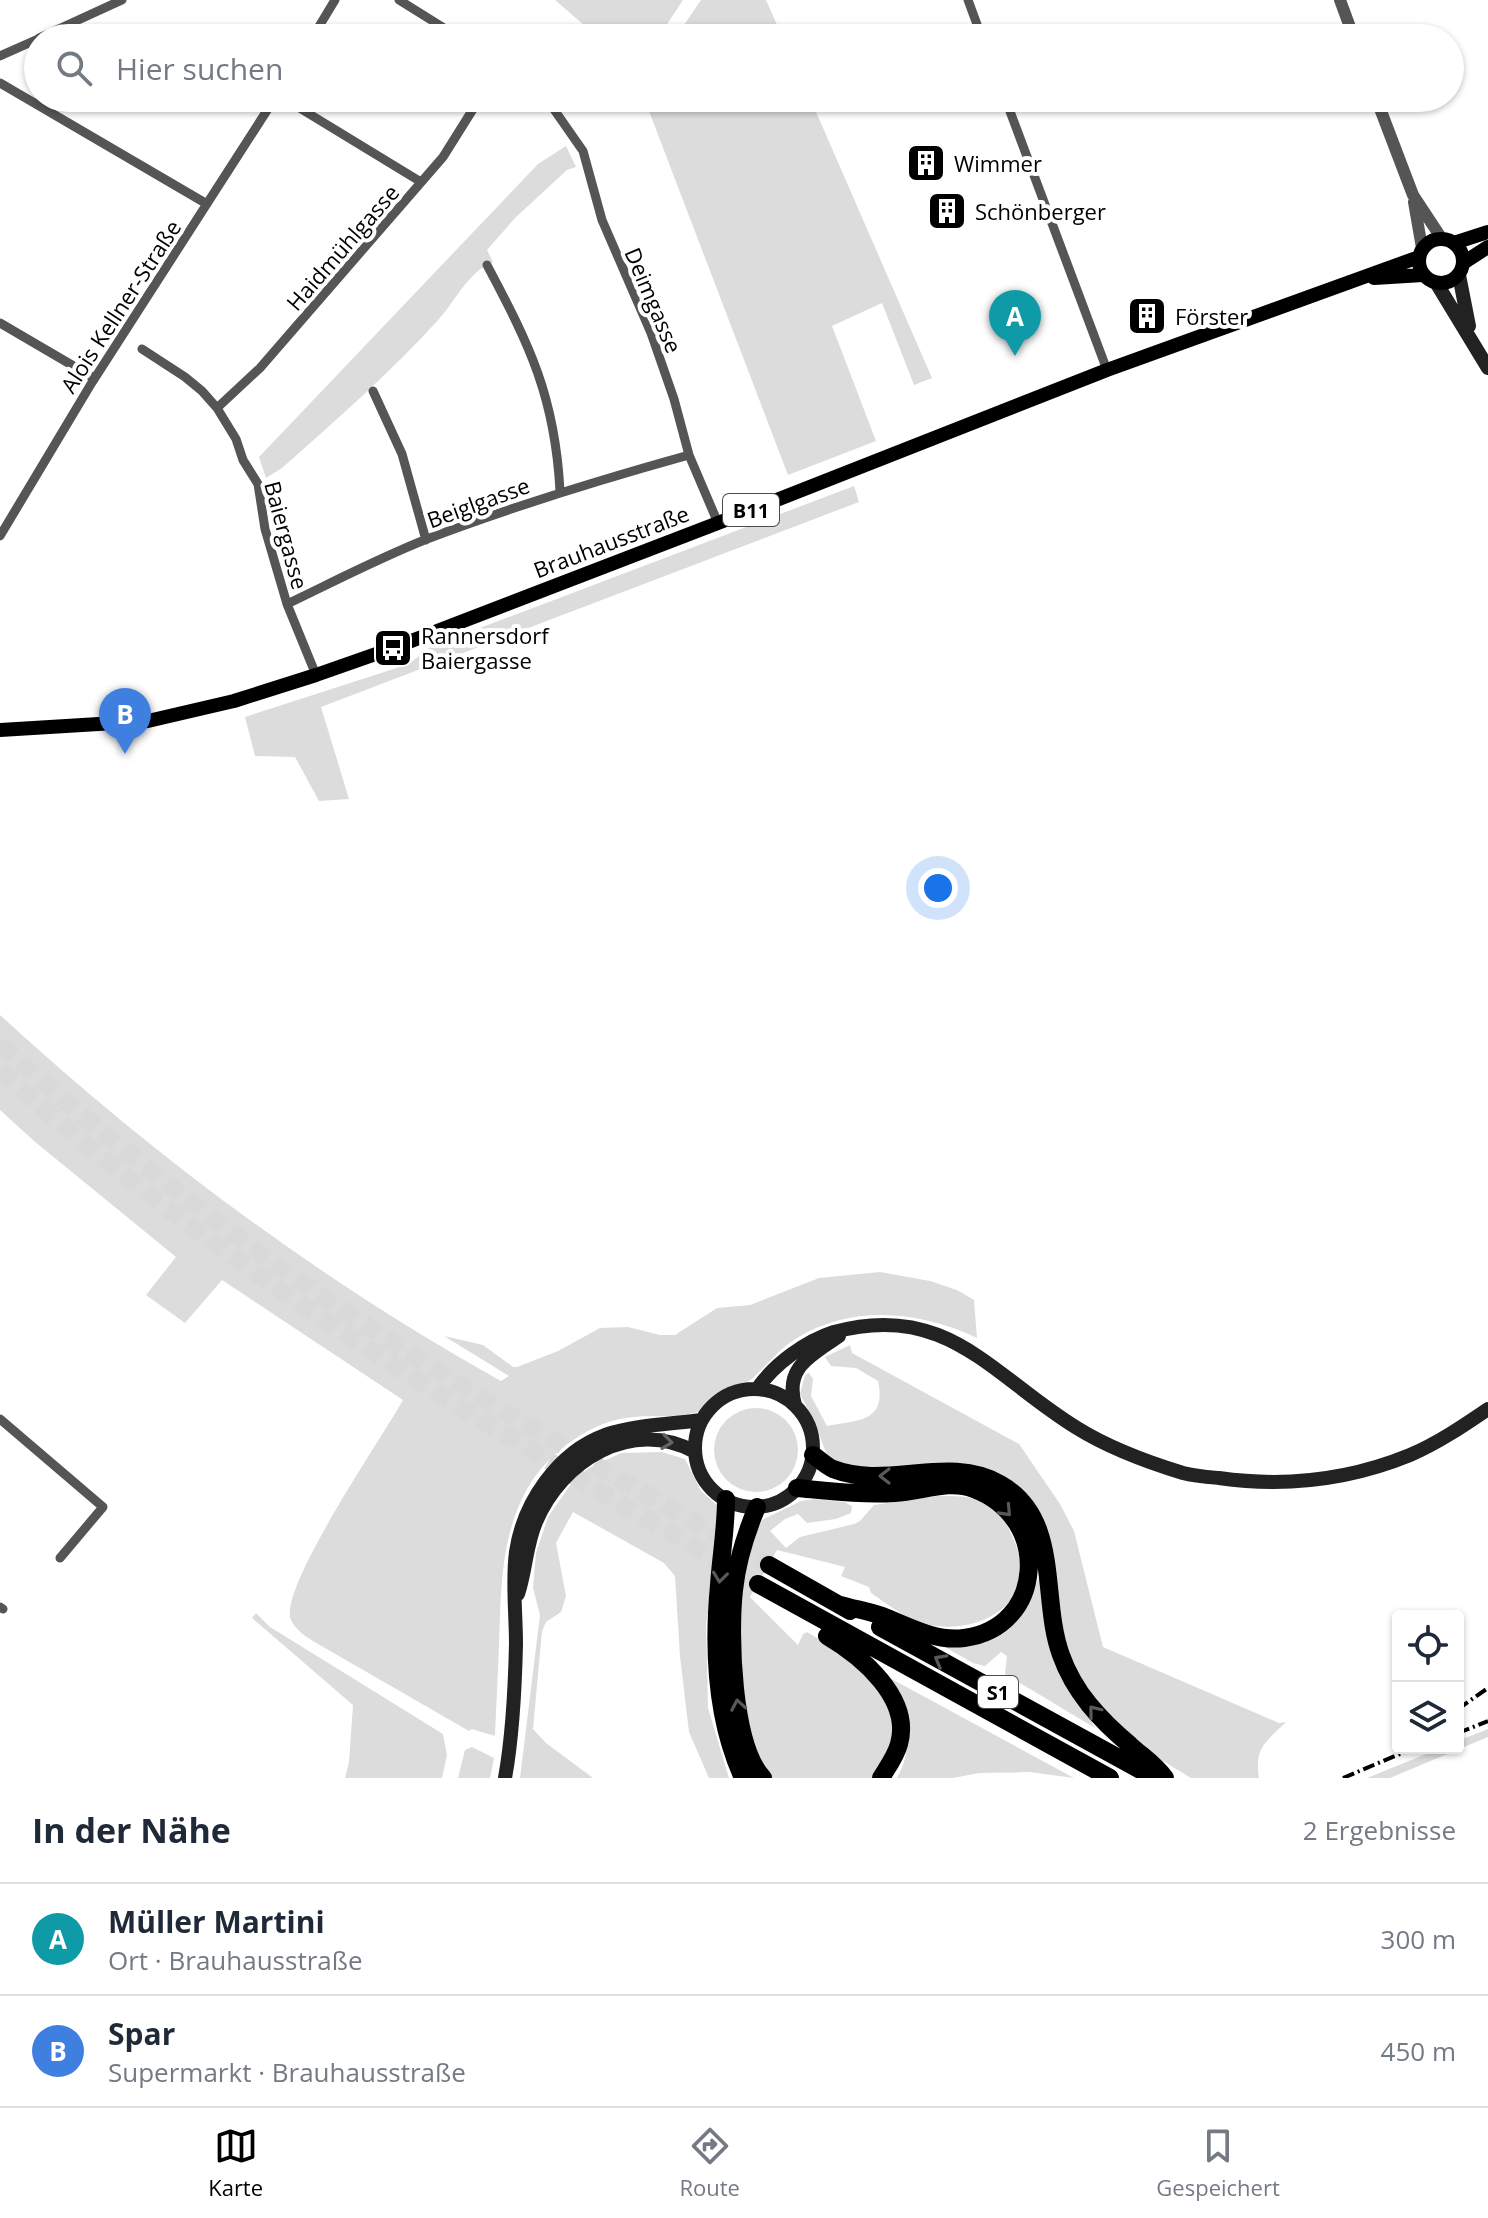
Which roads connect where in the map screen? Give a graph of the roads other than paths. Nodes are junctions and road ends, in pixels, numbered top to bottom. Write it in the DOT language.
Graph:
graph roads {
  1 [pos="122,0"];
  2 [pos="335,0"];
  3 [pos="399,0"];
  4 [pos="968,0"];
  5 [pos="1340,0"];
  6 [pos="70,24"];
  7 [pos="320,24"];
  8 [pos="438,24"];
  9 [pos="977,24"];
  10 [pos="1349,24"];
  11 [pos="24,45"];
  12 [pos="0,56"];
  13 [pos="0,83"];
  14 [pos="24,97"];
  15 [pos="50,112"];
  16 [pos="266,112"];
  17 [pos="306,112"];
  18 [pos="471,112"];
  19 [pos="556,112"];
  20 [pos="1010,112"];
  21 [pos="1381,112"];
  22 [pos="421,182"];
  23 [pos="1413,195"];
  24 [pos="207,204"];
  25 [pos="1488,232"];
  26 [pos="1448,241"];
  27 [pos="1488,247"];
  28 [pos="1420,252"];
  29 [pos="487,265"];
  30 [pos="1461,269"];
  31 [pos="1423,275"];
  32 [pos="1357,280"];
  33 [pos="1437,284"];
  34 [pos="0,323"];
  35 [pos="1475,345"];
  36 [pos="142,349"];
  37 [pos="1488,368"];
  38 [pos="1107,370"];
  39 [pos="94,378"];
  40 [pos="373,391"];
  41 [pos="217,408"];
  42 [pos="689,455"];
  43 [pos="560,491"];
  44 [pos="718,523"];
  45 [pos="0,536"];
  46 [pos="426,540"];
  47 [pos="287,604"];
  48 [pos="316,675"];
  49 [pos="0,730"];
  50 [pos="849,1328"];
  51 [pos="757,1389"];
  52 [pos="795,1406"];
  53 [pos="1488,1409"];
  54 [pos="0,1419"];
  55 [pos="702,1420"];
  56 [pos="695,1452"];
  57 [pos="813,1455"];
  58 [pos="797,1488"];
  59 [pos="726,1499"];
  60 [pos="757,1507"];
  61 [pos="60,1558"];
  62 [pos="769,1565"];
  63 [pos="758,1584"];
  64 [pos="517,1599"];
  65 [pos="841,1605"];
  66 [pos="800,1608"];
  67 [pos="505,1778"];
  68 [pos="743,1778"];
  69 [pos="763,1778"];
  70 [pos="881,1778"];
  71 [pos="1110,1778"];
  72 [pos="1155,1778"];
  73 [pos="1165,1778"];
  1 -- 6 [label="street"];
  2 -- 7 [label="street"];
  3 -- 8 [label="street"];
  4 -- 9 [label="street"];
  5 -- 10 [label="street"];
  11 -- 12 [label="street"];
  13 -- 14 [label="street"];
  15 -- 24 [label="street"];
  16 -- 24 [label="street, Alois Kellner-Straße"];
  17 -- 22 [label="street"];
  18 -- 22 [label="street, Haidmühlgasse"];
  19 -- 42 [label="street, Deimgasse"];
  20 -- 38 [label="street"];
  21 -- 23 [label="street"];
  22 -- 41 [label="street, Haidmühlgasse"];
  23 -- 26 [label="street"];
  23 -- 28 [label="street"];
  24 -- 39 [label="street, Alois Kellner-Straße"];
  25 -- 26 [label="main road, B11"];
  26 -- 28 [label="main road, B11"];
  26 -- 30 [label="main road"];
  27 -- 30 [label="main road"];
  28 -- 31 [label="main road"];
  28 -- 32 [label="main road, Brauhausstraße / B11"];
  29 -- 43 [label="street"];
  30 -- 33 [label="main road"];
  30 -- 35 [label="main road"];
  31 -- 32 [label="main road, Brauhausstraße / B11"];
  31 -- 33 [label="main road"];
  32 -- 38 [label="main road, Brauhausstraße / B11"];
  33 -- 35 [label="main road"];
  34 -- 39 [label="street"];
  35 -- 37 [label="main road"];
  36 -- 41 [label="street, Baiergasse"];
  38 -- 44 [label="main road, Brauhausstraße / B11"];
  39 -- 45 [label="street, Alois Kellner-Straße"];
  40 -- 46 [label="street"];
  41 -- 47 [label="street, Baiergasse"];
  42 -- 43 [label="street, Beiglgasse"];
  42 -- 44 [label="street, Deimgasse"];
  43 -- 46 [label="street, Beiglgasse"];
  44 -- 48 [label="main road, Brauhausstraße / B11"];
  46 -- 47 [label="street, Beiglgasse"];
  47 -- 48 [label="street, Baiergasse"];
  48 -- 49 [label="main road, Brauhausstraße / B11"];
  50 -- 51 [label="main road"];
  50 -- 52 [label="main road"];
  50 -- 53 [label="main road"];
  51 -- 52 [label="main road"];
  51 -- 55 [label="main road"];
  52 -- 57 [label="main road"];
  54 -- 61 [label="street"];
  55 -- 56 [label="main road"];
  55 -- 64 [label="main road"];
  56 -- 59 [label="main road"];
  64 -- 56 [label="main road, one-way"];
  57 -- 58 [label="main road"];
  73 -- 57 [label="highway, one-way"];
  58 -- 60 [label="main road"];
  58 -- 65 [label="highway, one-way"];
  59 -- 60 [label="main road"];
  59 -- 68 [label="highway, one-way"];
  69 -- 60 [label="highway, one-way"];
  62 -- 65 [label="highway, S1"];
  63 -- 66 [label="highway, S1"];
  64 -- 67 [label="main road"];
  72 -- 65 [label="highway, S1, one-way"];
  66 -- 70 [label="highway"];
  66 -- 71 [label="highway, S1"];
}
